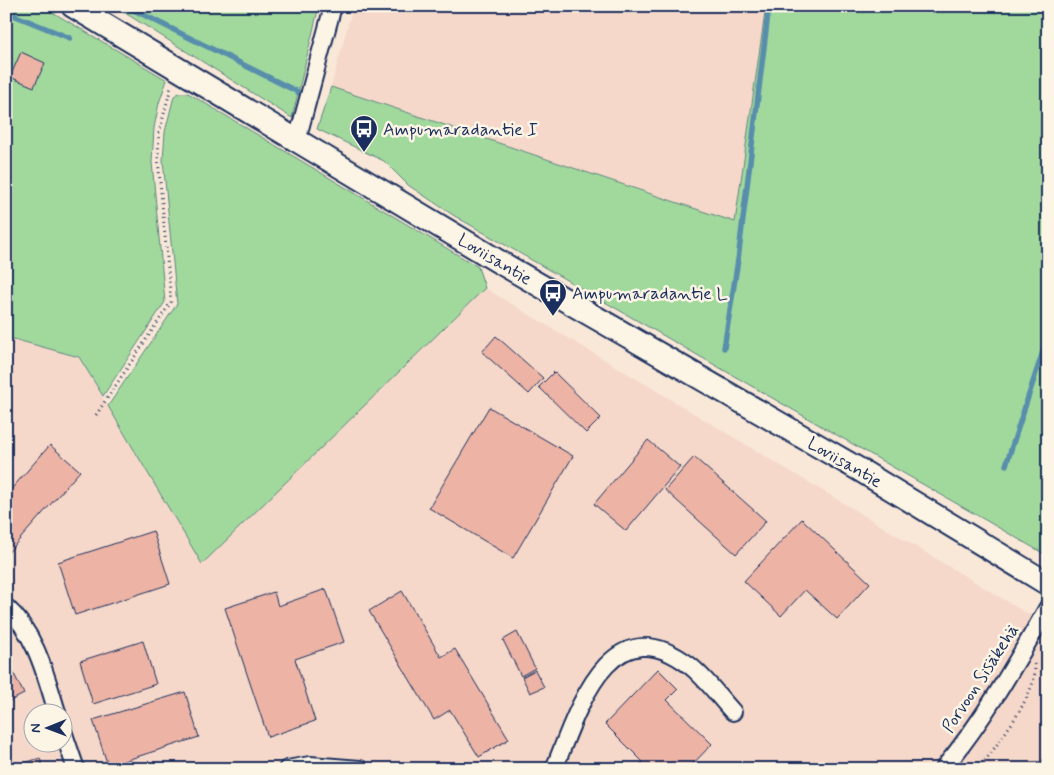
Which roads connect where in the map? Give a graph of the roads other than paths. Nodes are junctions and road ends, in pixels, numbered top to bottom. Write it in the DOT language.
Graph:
graph roads {
  1 [pos="73,6"];
  2 [pos="333,6"];
  3 [pos="297,140"];
  4 [pos="1048,584"];
  5 [pos="6,607"];
  6 [pos="1048,607"];
  7 [pos="54,702"];
  8 [pos="733,712"];
  9 [pos="70,752"];
  10 [pos="76,769"];
  11 [pos="287,769"];
  12 [pos="360,769"];
  13 [pos="554,769"];
  14 [pos="943,769"];
  1 -- 3 [label="main road, Loviisantie"];
  2 -- 3 [label="street"];
  3 -- 4 [label="main road, Loviisantie"];
  5 -- 7 [label="street"];
  6 -- 14 [label="street, Porvoon Sisäkehä"];
  8 -- 13 [label="street"];
  9 -- 10 [label="street"];
  11 -- 12 [label="street"];
}
